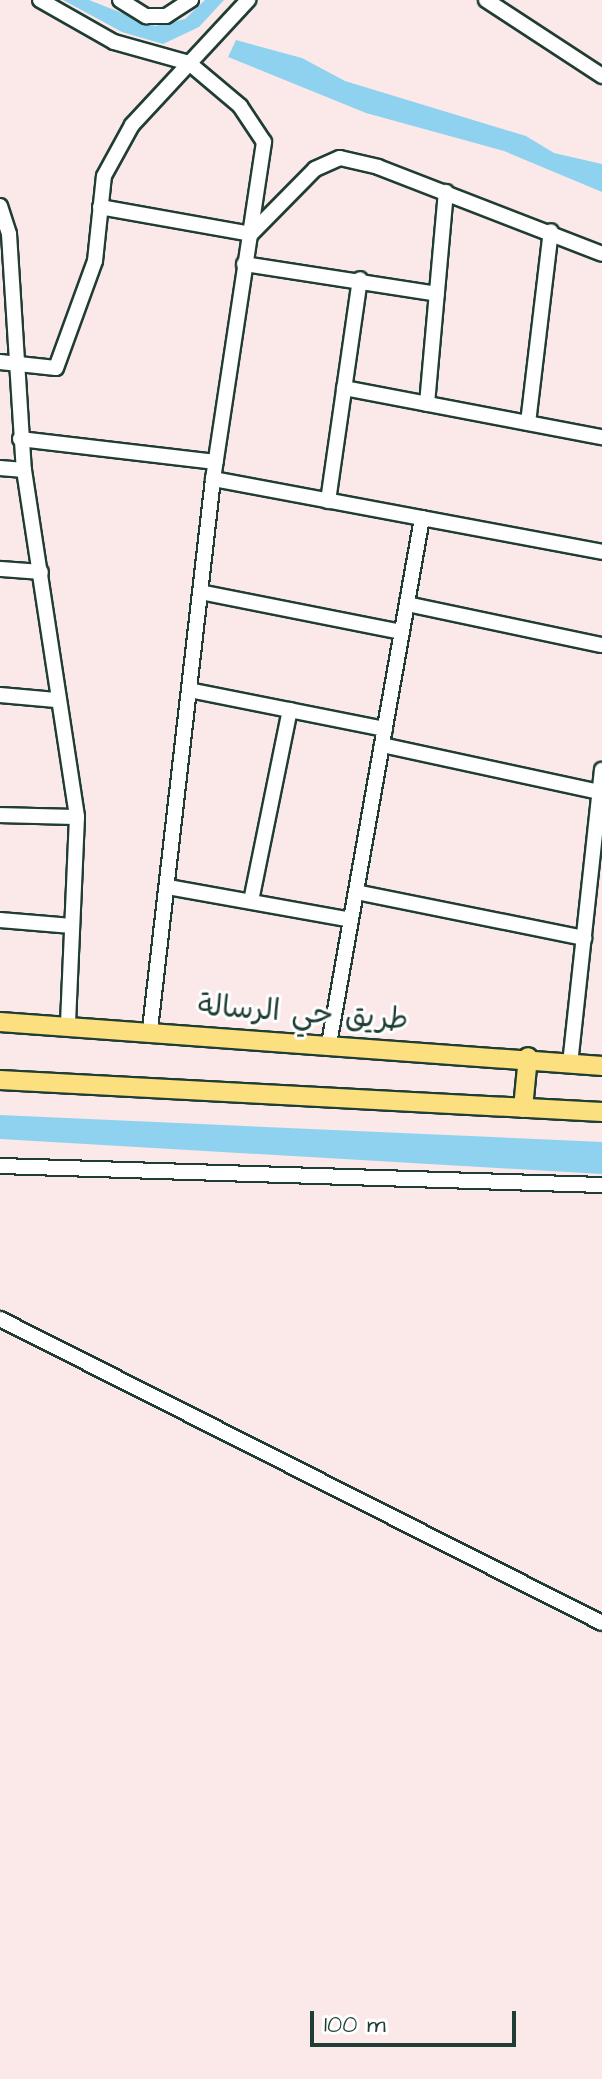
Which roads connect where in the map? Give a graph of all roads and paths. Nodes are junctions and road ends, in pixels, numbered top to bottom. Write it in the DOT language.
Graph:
graph roads {
  1 [pos="40,0"];
  2 [pos="120,0"];
  3 [pos="191,0"];
  4 [pos="248,0"];
  5 [pos="486,0"];
  6 [pos="189,63"];
  7 [pos="602,76"];
  8 [pos="446,192"];
  9 [pos="0,206"];
  10 [pos="100,207"];
  11 [pos="551,231"];
  12 [pos="251,234"];
  13 [pos="602,254"];
  14 [pos="244,264"];
  15 [pos="360,279"];
  16 [pos="437,294"];
  17 [pos="0,362"];
  18 [pos="18,364"];
  19 [pos="344,388"];
  20 [pos="427,404"];
  21 [pos="528,423"];
  22 [pos="602,437"];
  23 [pos="20,439"];
  24 [pos="216,462"];
  25 [pos="0,468"];
  26 [pos="24,470"];
  27 [pos="213,479"];
  28 [pos="328,501"];
  29 [pos="422,518"];
  30 [pos="602,552"];
  31 [pos="0,569"];
  32 [pos="41,572"];
  33 [pos="200,592"];
  34 [pos="407,604"];
  35 [pos="402,632"];
  36 [pos="602,645"];
  37 [pos="189,690"];
  38 [pos="0,695"];
  39 [pos="56,700"];
  40 [pos="290,710"];
  41 [pos="385,729"];
  42 [pos="382,745"];
  43 [pos="602,770"];
  44 [pos="600,792"];
  45 [pos="0,815"];
  46 [pos="77,817"];
  47 [pos="168,887"];
  48 [pos="356,892"];
  49 [pos="251,901"];
  50 [pos="0,920"];
  51 [pos="351,920"];
  52 [pos="72,926"];
  53 [pos="584,938"];
  54 [pos="0,1022"];
  55 [pos="68,1024"];
  56 [pos="150,1029"];
  57 [pos="329,1044"];
  58 [pos="528,1057"];
  59 [pos="570,1064"];
  60 [pos="602,1066"];
  61 [pos="0,1080"];
  62 [pos="523,1108"];
  63 [pos="602,1112"];
  64 [pos="0,1166"];
  65 [pos="602,1185"];
  66 [pos="0,1319"];
  67 [pos="602,1623"];
  1 -- 6 [label="street"];
  2 -- 3 [label="street"];
  4 -- 6 [label="street"];
  5 -- 7 [label="street"];
  6 -- 10 [label="street"];
  6 -- 12 [label="street"];
  8 -- 11 [label="street"];
  8 -- 12 [label="street"];
  8 -- 16 [label="street"];
  9 -- 18 [label="street"];
  10 -- 12 [label="street"];
  10 -- 18 [label="street"];
  11 -- 13 [label="street"];
  11 -- 21 [label="street"];
  12 -- 14 [label="street"];
  14 -- 15 [label="street"];
  14 -- 24 [label="street"];
  15 -- 16 [label="street"];
  15 -- 19 [label="street"];
  16 -- 20 [label="street"];
  17 -- 18 [label="street"];
  18 -- 23 [label="street"];
  19 -- 20 [label="street"];
  19 -- 28 [label="street"];
  20 -- 21 [label="street"];
  21 -- 22 [label="street"];
  23 -- 24 [label="street"];
  23 -- 26 [label="street"];
  24 -- 27 [label="street"];
  25 -- 26 [label="street"];
  26 -- 32 [label="street"];
  27 -- 28 [label="street"];
  27 -- 33 [label="street"];
  28 -- 29 [label="street"];
  29 -- 30 [label="street"];
  29 -- 34 [label="street"];
  31 -- 32 [label="street"];
  32 -- 39 [label="street"];
  33 -- 35 [label="street"];
  33 -- 37 [label="street"];
  34 -- 35 [label="street"];
  34 -- 36 [label="street"];
  35 -- 41 [label="street"];
  37 -- 40 [label="street"];
  37 -- 47 [label="street"];
  38 -- 39 [label="street"];
  39 -- 46 [label="street"];
  40 -- 41 [label="street"];
  40 -- 49 [label="street"];
  41 -- 42 [label="street"];
  42 -- 44 [label="street"];
  42 -- 48 [label="street"];
  43 -- 44 [label="street"];
  44 -- 53 [label="street"];
  45 -- 46 [label="street"];
  46 -- 52 [label="street"];
  47 -- 49 [label="street"];
  47 -- 56 [label="street"];
  48 -- 51 [label="street"];
  48 -- 53 [label="street"];
  49 -- 51 [label="street"];
  50 -- 52 [label="street"];
  51 -- 57 [label="street"];
  52 -- 55 [label="street"];
  53 -- 59 [label="street"];
  54 -- 55 [label="main road, طريق حي الرسالة"];
  55 -- 56 [label="main road, طريق حي الرسالة"];
  56 -- 57 [label="main road, طريق حي الرسالة"];
  57 -- 58 [label="main road, طريق حي الرسالة"];
  58 -- 59 [label="main road, طريق حي الرسالة"];
  58 -- 62 [label="main road"];
  59 -- 60 [label="main road, طريق حي الرسالة"];
  61 -- 62 [label="main road"];
  62 -- 63 [label="main road"];
  64 -- 65 [label="street"];
  66 -- 67 [label="street"];
}
